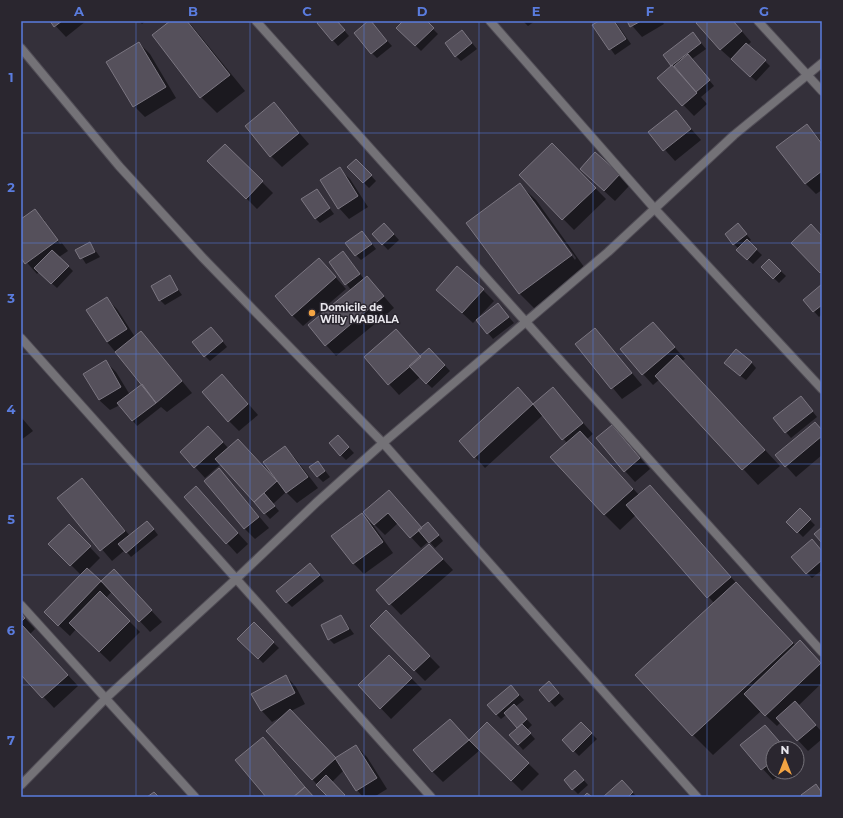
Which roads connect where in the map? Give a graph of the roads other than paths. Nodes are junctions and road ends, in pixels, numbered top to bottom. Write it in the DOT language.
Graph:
graph roads {
  1 [pos="256,21"];
  2 [pos="490,21"];
  3 [pos="758,21"];
  4 [pos="21,48"];
  5 [pos="822,63"];
  6 [pos="808,75"];
  7 [pos="822,91"];
  8 [pos="654,208"];
  9 [pos="525,321"];
  10 [pos="21,338"];
  11 [pos="822,389"];
  12 [pos="383,443"];
  13 [pos="236,579"];
  14 [pos="21,605"];
  15 [pos="822,652"];
  16 [pos="106,698"];
  17 [pos="21,784"];
  18 [pos="195,797"];
  19 [pos="431,797"];
  20 [pos="697,797"];
  1 -- 9 [label="street"];
  2 -- 8 [label="street"];
  3 -- 6 [label="street"];
  4 -- 12 [label="street"];
  5 -- 6 [label="street"];
  6 -- 7 [label="street"];
  6 -- 8 [label="street"];
  8 -- 9 [label="street"];
  8 -- 11 [label="street"];
  9 -- 12 [label="street"];
  9 -- 15 [label="street"];
  10 -- 13 [label="street"];
  12 -- 13 [label="street"];
  12 -- 20 [label="street"];
  13 -- 16 [label="street"];
  13 -- 19 [label="street"];
  14 -- 16 [label="street"];
  16 -- 17 [label="street"];
  16 -- 18 [label="street"];
}
